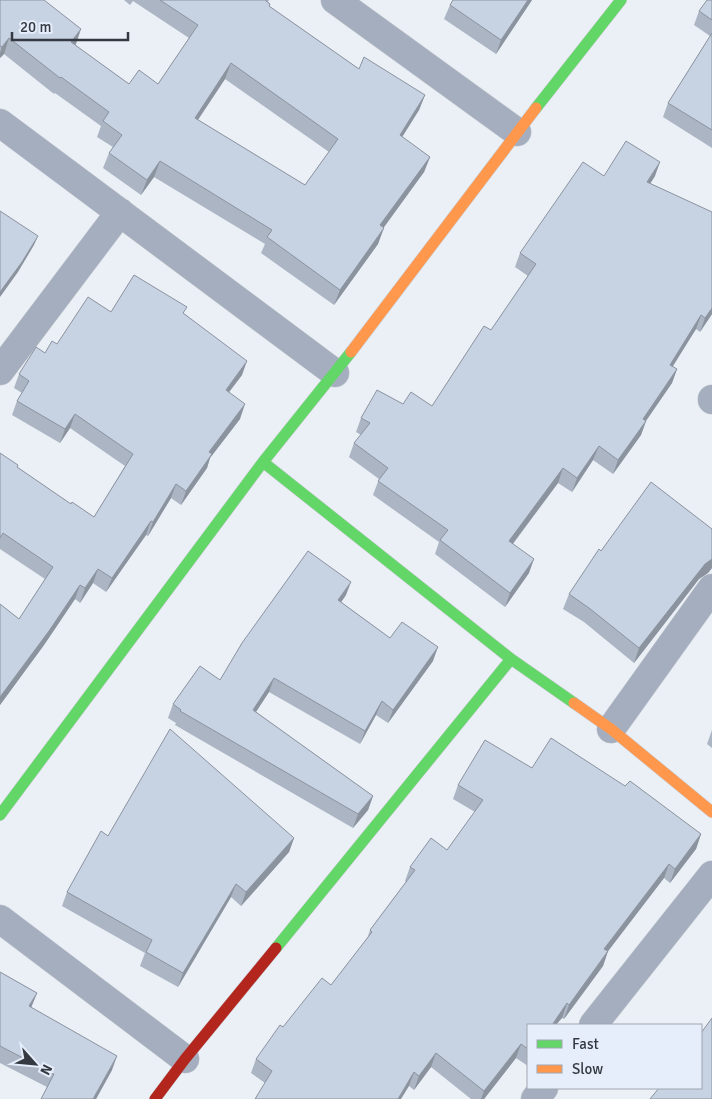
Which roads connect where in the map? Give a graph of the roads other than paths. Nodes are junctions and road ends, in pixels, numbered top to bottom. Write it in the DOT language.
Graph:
graph roads {
  1 [pos="336,0"];
  2 [pos="621,0"];
  3 [pos="0,123"];
  4 [pos="516,132"];
  5 [pos="120,212"];
  6 [pos="0,371"];
  7 [pos="335,373"];
  8 [pos="263,462"];
  9 [pos="712,588"];
  10 [pos="511,659"];
  11 [pos="611,729"];
  12 [pos="712,812"];
  13 [pos="0,815"];
  14 [pos="712,874"];
  15 [pos="0,919"];
  16 [pos="594,1024"];
  17 [pos="185,1059"];
  18 [pos="543,1089"];
  19 [pos="155,1099"];
  20 [pos="535,1099"];
  1 -- 4 [label="street"];
  2 -- 4 [label="street"];
  3 -- 5 [label="street"];
  4 -- 7 [label="street"];
  5 -- 6 [label="street"];
  5 -- 7 [label="street"];
  7 -- 8 [label="street"];
  8 -- 10 [label="street"];
  8 -- 13 [label="street"];
  9 -- 11 [label="street"];
  10 -- 11 [label="street"];
  10 -- 17 [label="street"];
  11 -- 12 [label="street"];
  14 -- 16 [label="street"];
  15 -- 17 [label="street"];
  17 -- 19 [label="street"];
  18 -- 20 [label="street"];
}
